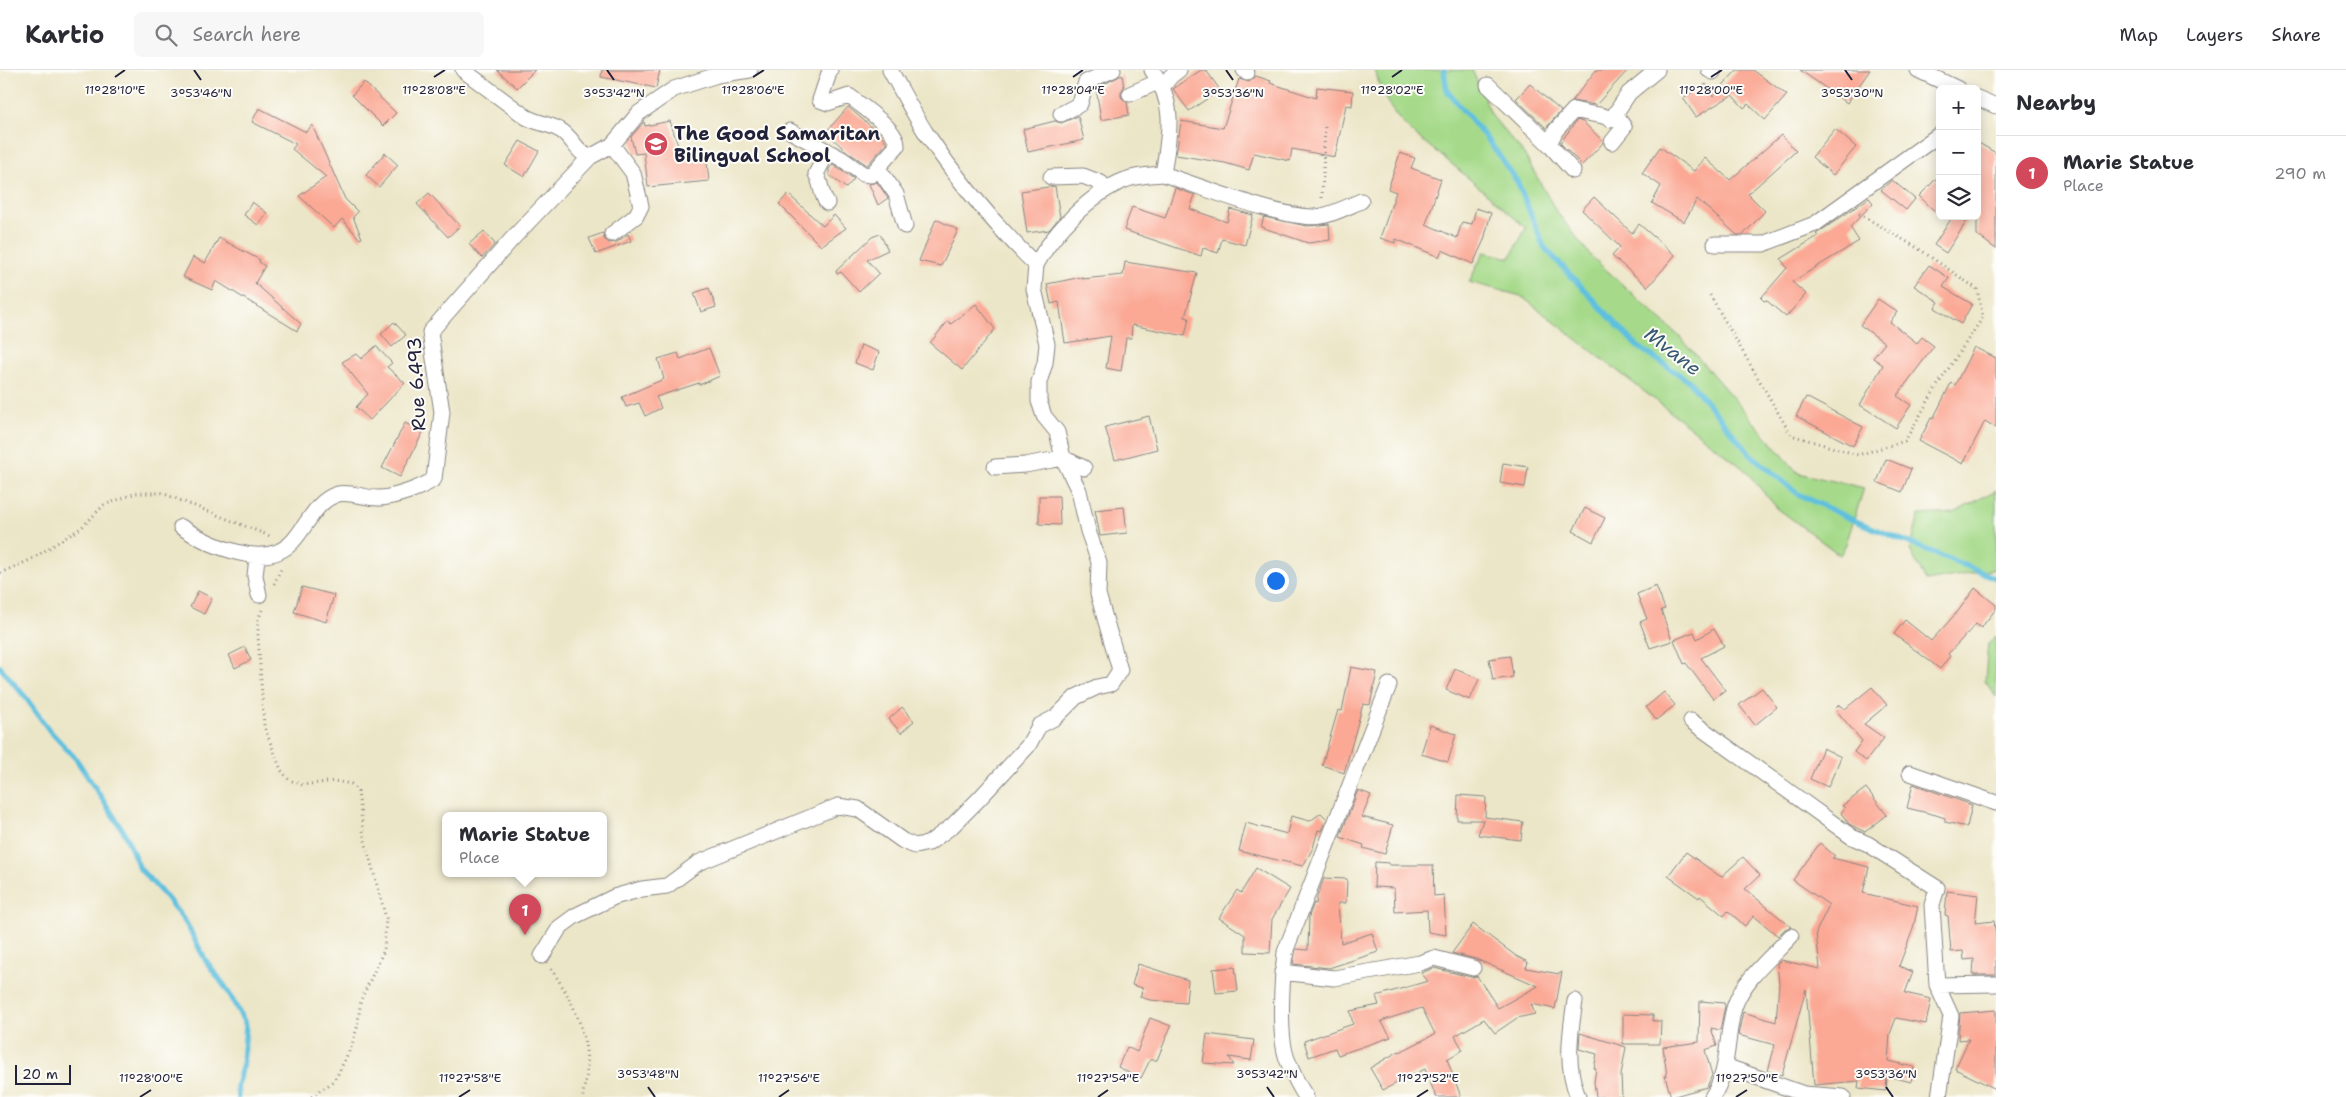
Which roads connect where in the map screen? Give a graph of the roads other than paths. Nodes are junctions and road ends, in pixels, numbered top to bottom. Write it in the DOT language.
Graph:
graph roads {
  1 [pos="463,70"];
  2 [pos="750,70"];
  3 [pos="830,70"];
  4 [pos="890,70"];
  5 [pos="1114,70"];
  6 [pos="1179,70"];
  7 [pos="1657,70"];
  8 [pos="1918,70"];
  9 [pos="713,73"];
  10 [pos="1158,79"];
  11 [pos="1488,85"];
  12 [pos="1950,85"];
  13 [pos="1130,94"];
  14 [pos="1061,114"];
  15 [pos="1611,120"];
  16 [pos="790,131"];
  17 [pos="1936,137"];
  18 [pos="1612,142"];
  19 [pos="612,144"];
  20 [pos="1549,144"];
  21 [pos="828,151"];
  22 [pos="590,157"];
  23 [pos="878,168"];
  24 [pos="1573,171"];
  25 [pos="1164,174"];
  26 [pos="1051,177"];
  27 [pos="1105,190"];
  28 [pos="1362,201"];
  29 [pos="827,202"];
  30 [pos="905,226"];
  31 [pos="612,234"];
  32 [pos="1715,244"];
  33 [pos="1036,265"];
  34 [pos="1063,458"];
  35 [pos="995,467"];
  36 [pos="1084,468"];
  37 [pos="181,527"];
  38 [pos="257,557"];
  39 [pos="264,597"];
  40 [pos="1389,685"];
  41 [pos="1690,721"];
  42 [pos="1910,773"];
  43 [pos="1996,803"];
  44 [pos="1790,936"];
  45 [pos="542,956"];
  46 [pos="1474,968"];
  47 [pos="1282,972"];
  48 [pos="1996,984"];
  49 [pos="1937,985"];
  50 [pos="1574,1001"];
  51 [pos="1725,1066"];
  52 [pos="1306,1097"];
  53 [pos="1578,1097"];
  54 [pos="1712,1097"];
  55 [pos="1842,1097"];
  56 [pos="1939,1097"];
  1 -- 22 [label="street"];
  2 -- 9 [label="street, Rue 6.493"];
  3 -- 23 [label="street"];
  4 -- 33 [label="street"];
  5 -- 14 [label="street"];
  6 -- 10 [label="street"];
  7 -- 15 [label="street"];
  8 -- 12 [label="street"];
  9 -- 19 [label="street, Rue 6.493"];
  10 -- 13 [label="street"];
  10 -- 25 [label="street"];
  11 -- 20 [label="street"];
  15 -- 18 [label="street"];
  15 -- 20 [label="street"];
  16 -- 21 [label="street"];
  17 -- 32 [label="street"];
  19 -- 22 [label="street, Rue 6.493"];
  19 -- 31 [label="street"];
  20 -- 24 [label="street"];
  21 -- 23 [label="street"];
  21 -- 29 [label="street"];
  22 -- 38 [label="street, Rue 6.493"];
  23 -- 30 [label="street"];
  25 -- 27 [label="street"];
  25 -- 28 [label="street"];
  26 -- 27 [label="street"];
  27 -- 33 [label="street"];
  33 -- 34 [label="street"];
  34 -- 35 [label="street"];
  34 -- 36 [label="street"];
  34 -- 45 [label="street"];
  37 -- 38 [label="street"];
  38 -- 39 [label="street"];
  40 -- 47 [label="street"];
  41 -- 49 [label="street"];
  42 -- 43 [label="street"];
  44 -- 51 [label="street"];
  46 -- 47 [label="street"];
  47 -- 52 [label="street"];
  48 -- 49 [label="street"];
  49 -- 56 [label="street"];
  50 -- 53 [label="street"];
  51 -- 54 [label="street"];
  51 -- 55 [label="street"];
}
